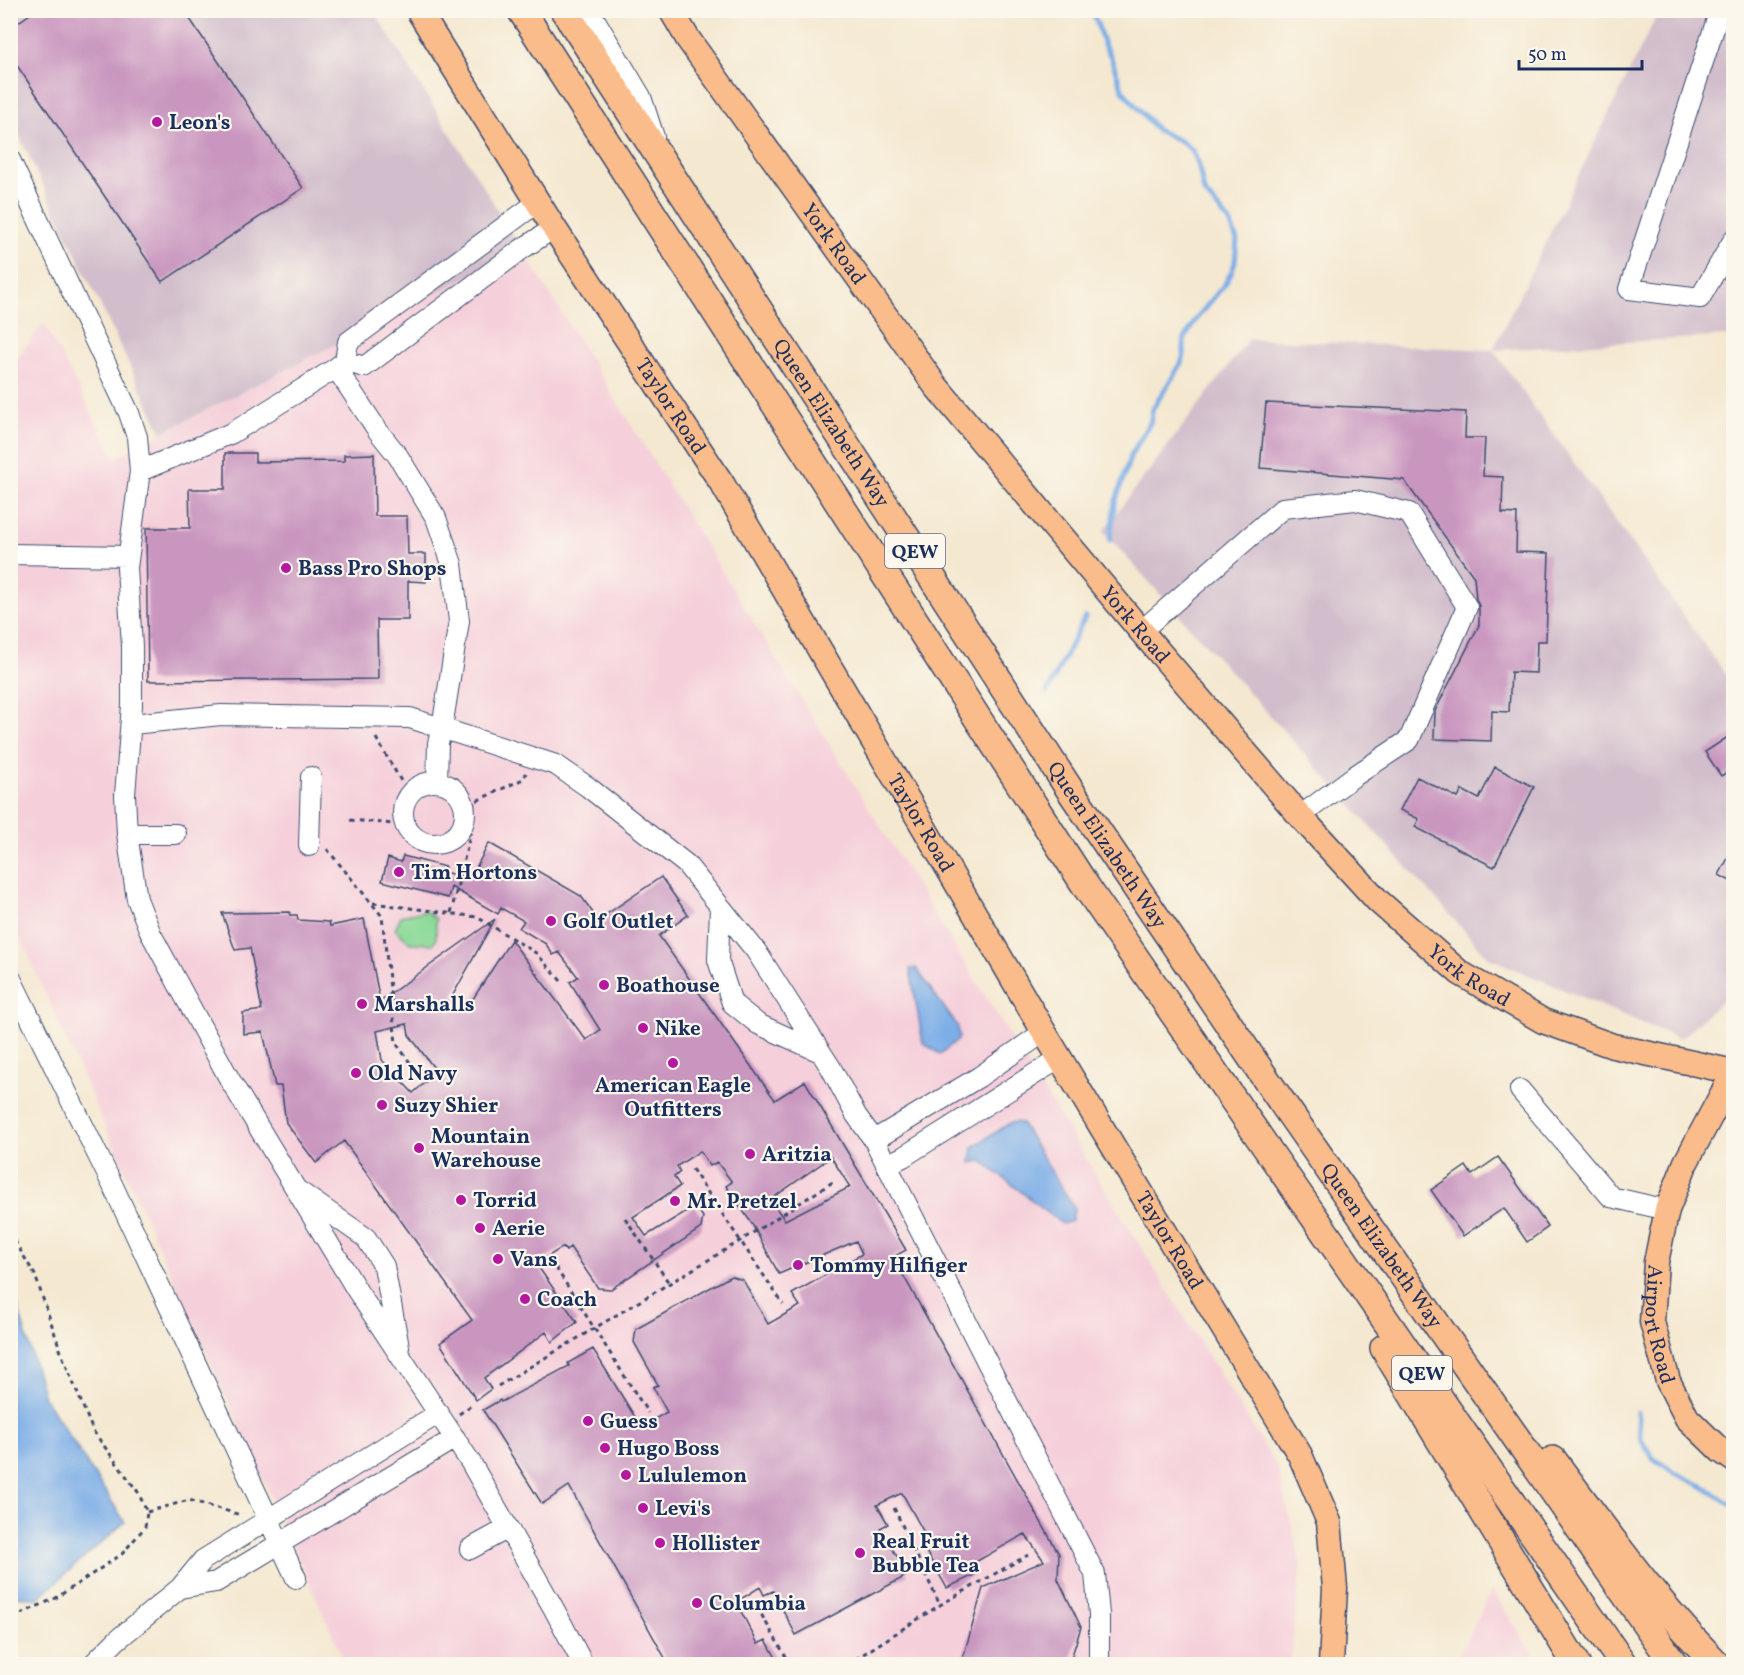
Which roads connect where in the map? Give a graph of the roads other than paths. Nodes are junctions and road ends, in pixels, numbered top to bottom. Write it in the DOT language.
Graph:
graph roads {
  1 [pos="418,10"];
  2 [pos="521,10"];
  3 [pos="564,10"];
  4 [pos="589,10"];
  5 [pos="671,10"];
  6 [pos="1720,10"];
  7 [pos="10,160"];
  8 [pos="663,162"];
  9 [pos="538,202"];
  10 [pos="554,228"];
  11 [pos="1734,239"];
  12 [pos="341,364"];
  13 [pos="140,471"];
  14 [pos="10,554"];
  15 [pos="128,556"];
  16 [pos="1141,631"];
  17 [pos="132,724"];
  18 [pos="442,728"];
  19 [pos="310,777"];
  20 [pos="437,782"];
  21 [pos="1300,816"];
  22 [pos="127,834"];
  23 [pos="176,834"];
  24 [pos="315,843"];
  25 [pos="720,906"];
  26 [pos="10,977"];
  27 [pos="1044,1032"];
  28 [pos="820,1052"];
  29 [pos="1060,1058"];
  30 [pos="1734,1072"];
  31 [pos="1220,1081"];
  32 [pos="1272,1088"];
  33 [pos="1520,1090"];
  34 [pos="874,1140"];
  35 [pos="886,1165"];
  36 [pos="295,1189"];
  37 [pos="1666,1210"];
  38 [pos="400,1355"];
  39 [pos="439,1413"];
  40 [pos="455,1438"];
  41 [pos="1734,1460"];
  42 [pos="267,1520"];
  43 [pos="508,1528"];
  44 [pos="279,1544"];
  45 [pos="470,1549"];
  46 [pos="296,1578"];
  47 [pos="180,1588"];
  48 [pos="93,1665"];
  49 [pos="584,1665"];
  50 [pos="1099,1665"];
  51 [pos="1331,1665"];
  52 [pos="1576,1665"];
  53 [pos="1623,1665"];
  54 [pos="1674,1665"];
  55 [pos="1717,1665"];
  1 -- 9 [label="main road, Taylor Road"];
  2 -- 31 [label="highway, Queen Elizabeth Way / QEW"];
  3 -- 8 [label="highway, Queen Elizabeth Way / QEW"];
  4 -- 8 [label="street"];
  5 -- 16 [label="main road, York Road"];
  6 -- 11 [label="street"];
  7 -- 13 [label="street"];
  8 -- 32 [label="highway, Queen Elizabeth Way / QEW"];
  9 -- 10 [label="main road, Taylor Road"];
  9 -- 12 [label="street"];
  10 -- 12 [label="street"];
  10 -- 27 [label="main road, Taylor Road"];
  12 -- 13 [label="street"];
  12 -- 18 [label="street"];
  13 -- 15 [label="street"];
  14 -- 15 [label="street"];
  15 -- 17 [label="street"];
  16 -- 21 [label="main road, York Road"];
  16 -- 21 [label="street"];
  17 -- 18 [label="street"];
  17 -- 22 [label="street"];
  18 -- 20 [label="street"];
  18 -- 25 [label="street"];
  19 -- 24 [label="street"];
  20 -- 20 [label="street"];
  21 -- 30 [label="main road, York Road"];
  22 -- 23 [label="street"];
  22 -- 36 [label="street"];
  25 -- 28 [label="street"];
  25 -- 28 [label="street"];
  26 -- 42 [label="street"];
  27 -- 29 [label="main road, Taylor Road"];
  27 -- 34 [label="street"];
  28 -- 34 [label="street"];
  29 -- 35 [label="street"];
  29 -- 51 [label="main road, Taylor Road"];
  30 -- 37 [label="main road, Airport Road"];
  31 -- 52 [label="highway"];
  31 -- 53 [label="highway, Queen Elizabeth Way / QEW"];
  32 -- 54 [label="highway, Queen Elizabeth Way / QEW"];
  32 -- 55 [label="highway"];
  33 -- 37 [label="street"];
  34 -- 35 [label="street"];
  35 -- 50 [label="street"];
  36 -- 38 [label="street"];
  36 -- 38 [label="street"];
  37 -- 41 [label="main road, Airport Road"];
  38 -- 39 [label="street"];
  39 -- 40 [label="street"];
  39 -- 42 [label="street"];
  40 -- 43 [label="street"];
  40 -- 44 [label="street"];
  42 -- 44 [label="street"];
  42 -- 47 [label="street"];
  43 -- 45 [label="street"];
  43 -- 49 [label="street"];
  44 -- 46 [label="street"];
  44 -- 47 [label="street"];
  47 -- 48 [label="street"];
}
